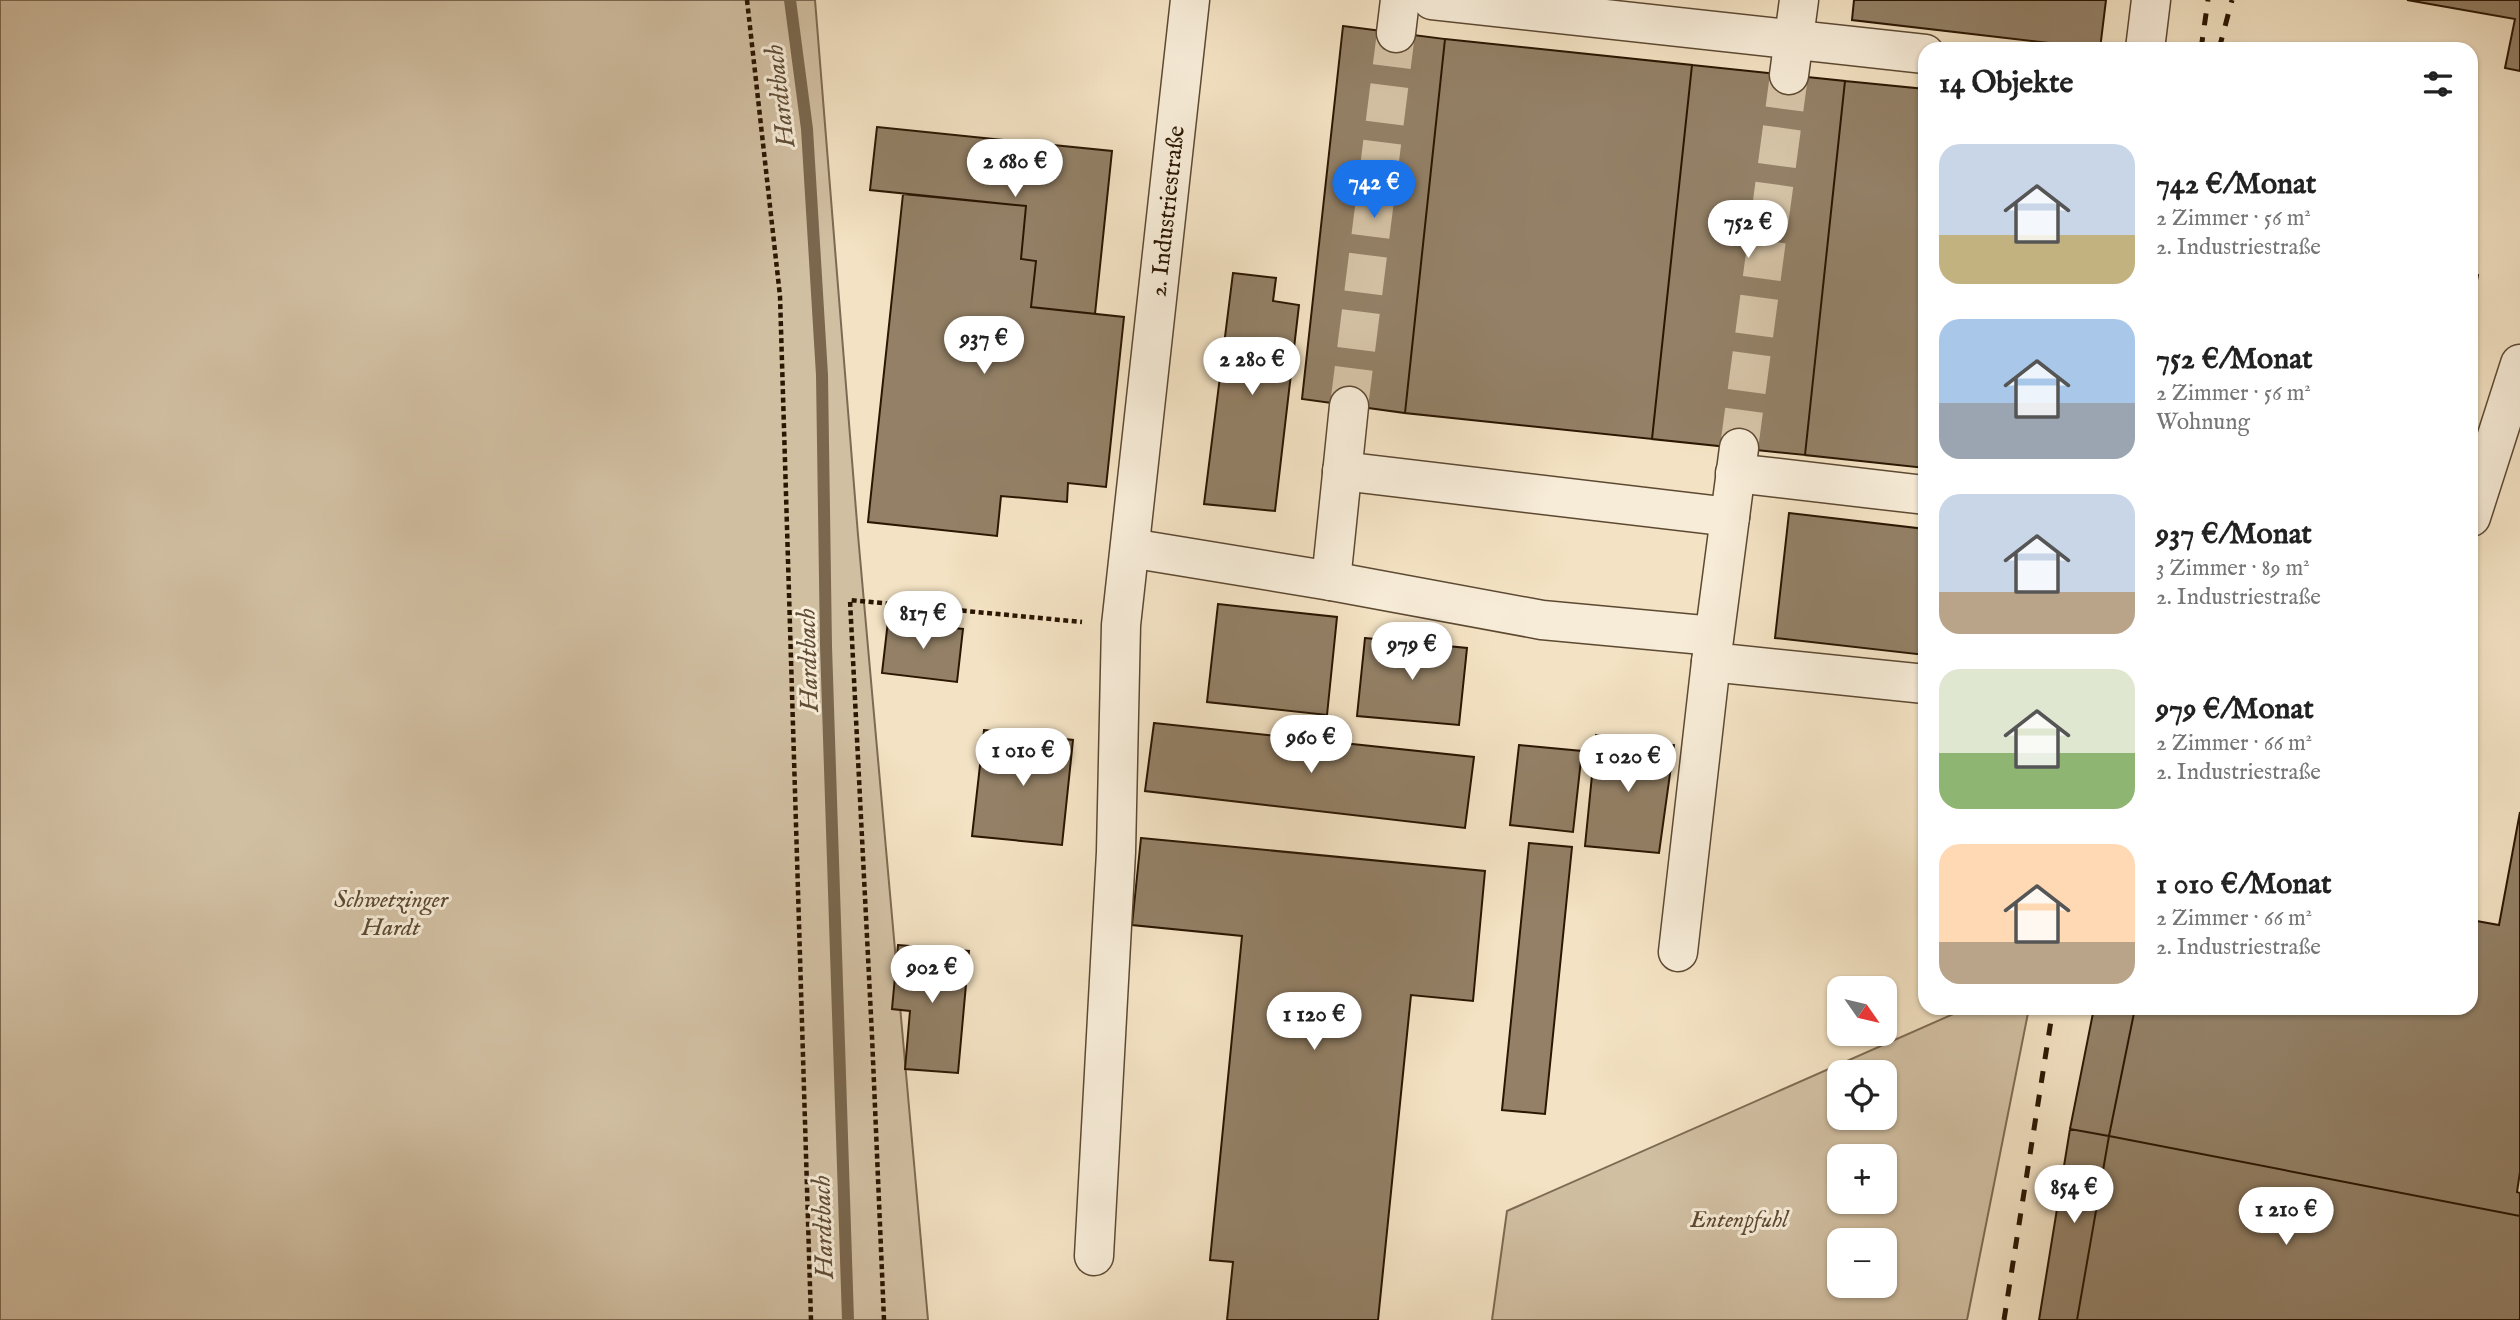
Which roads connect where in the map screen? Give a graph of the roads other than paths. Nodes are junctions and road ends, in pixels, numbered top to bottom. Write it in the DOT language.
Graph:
graph roads {
  1 [pos="1190,0"];
  2 [pos="1432,0"];
  3 [pos="1799,0"];
  4 [pos="2151,0"];
  5 [pos="2146,42"];
  6 [pos="1918,54"];
  7 [pos="1791,57"];
  8 [pos="2520,364"];
  9 [pos="1349,405"];
  10 [pos="1342,471"];
  11 [pos="1918,494"];
  12 [pos="2478,495"];
  13 [pos="1730,517"];
  14 [pos="1130,548"];
  15 [pos="1331,581"];
  16 [pos="1713,649"];
  17 [pos="1918,683"];
  18 [pos="1678,952"];
  19 [pos="1094,1256"];
  1 -- 14 [label="street, 2. Industriestraße"];
  2 -- 7 [label="street"];
  3 -- 7 [label="street"];
  4 -- 5 [label="street"];
  6 -- 7 [label="street"];
  8 -- 12 [label="street"];
  9 -- 10 [label="street"];
  10 -- 13 [label="street"];
  10 -- 15 [label="street"];
  11 -- 13 [label="street"];
  13 -- 16 [label="street"];
  14 -- 15 [label="street"];
  14 -- 19 [label="street, 2. Industriestraße"];
  15 -- 16 [label="street"];
  16 -- 17 [label="street"];
  16 -- 18 [label="street"];
}
